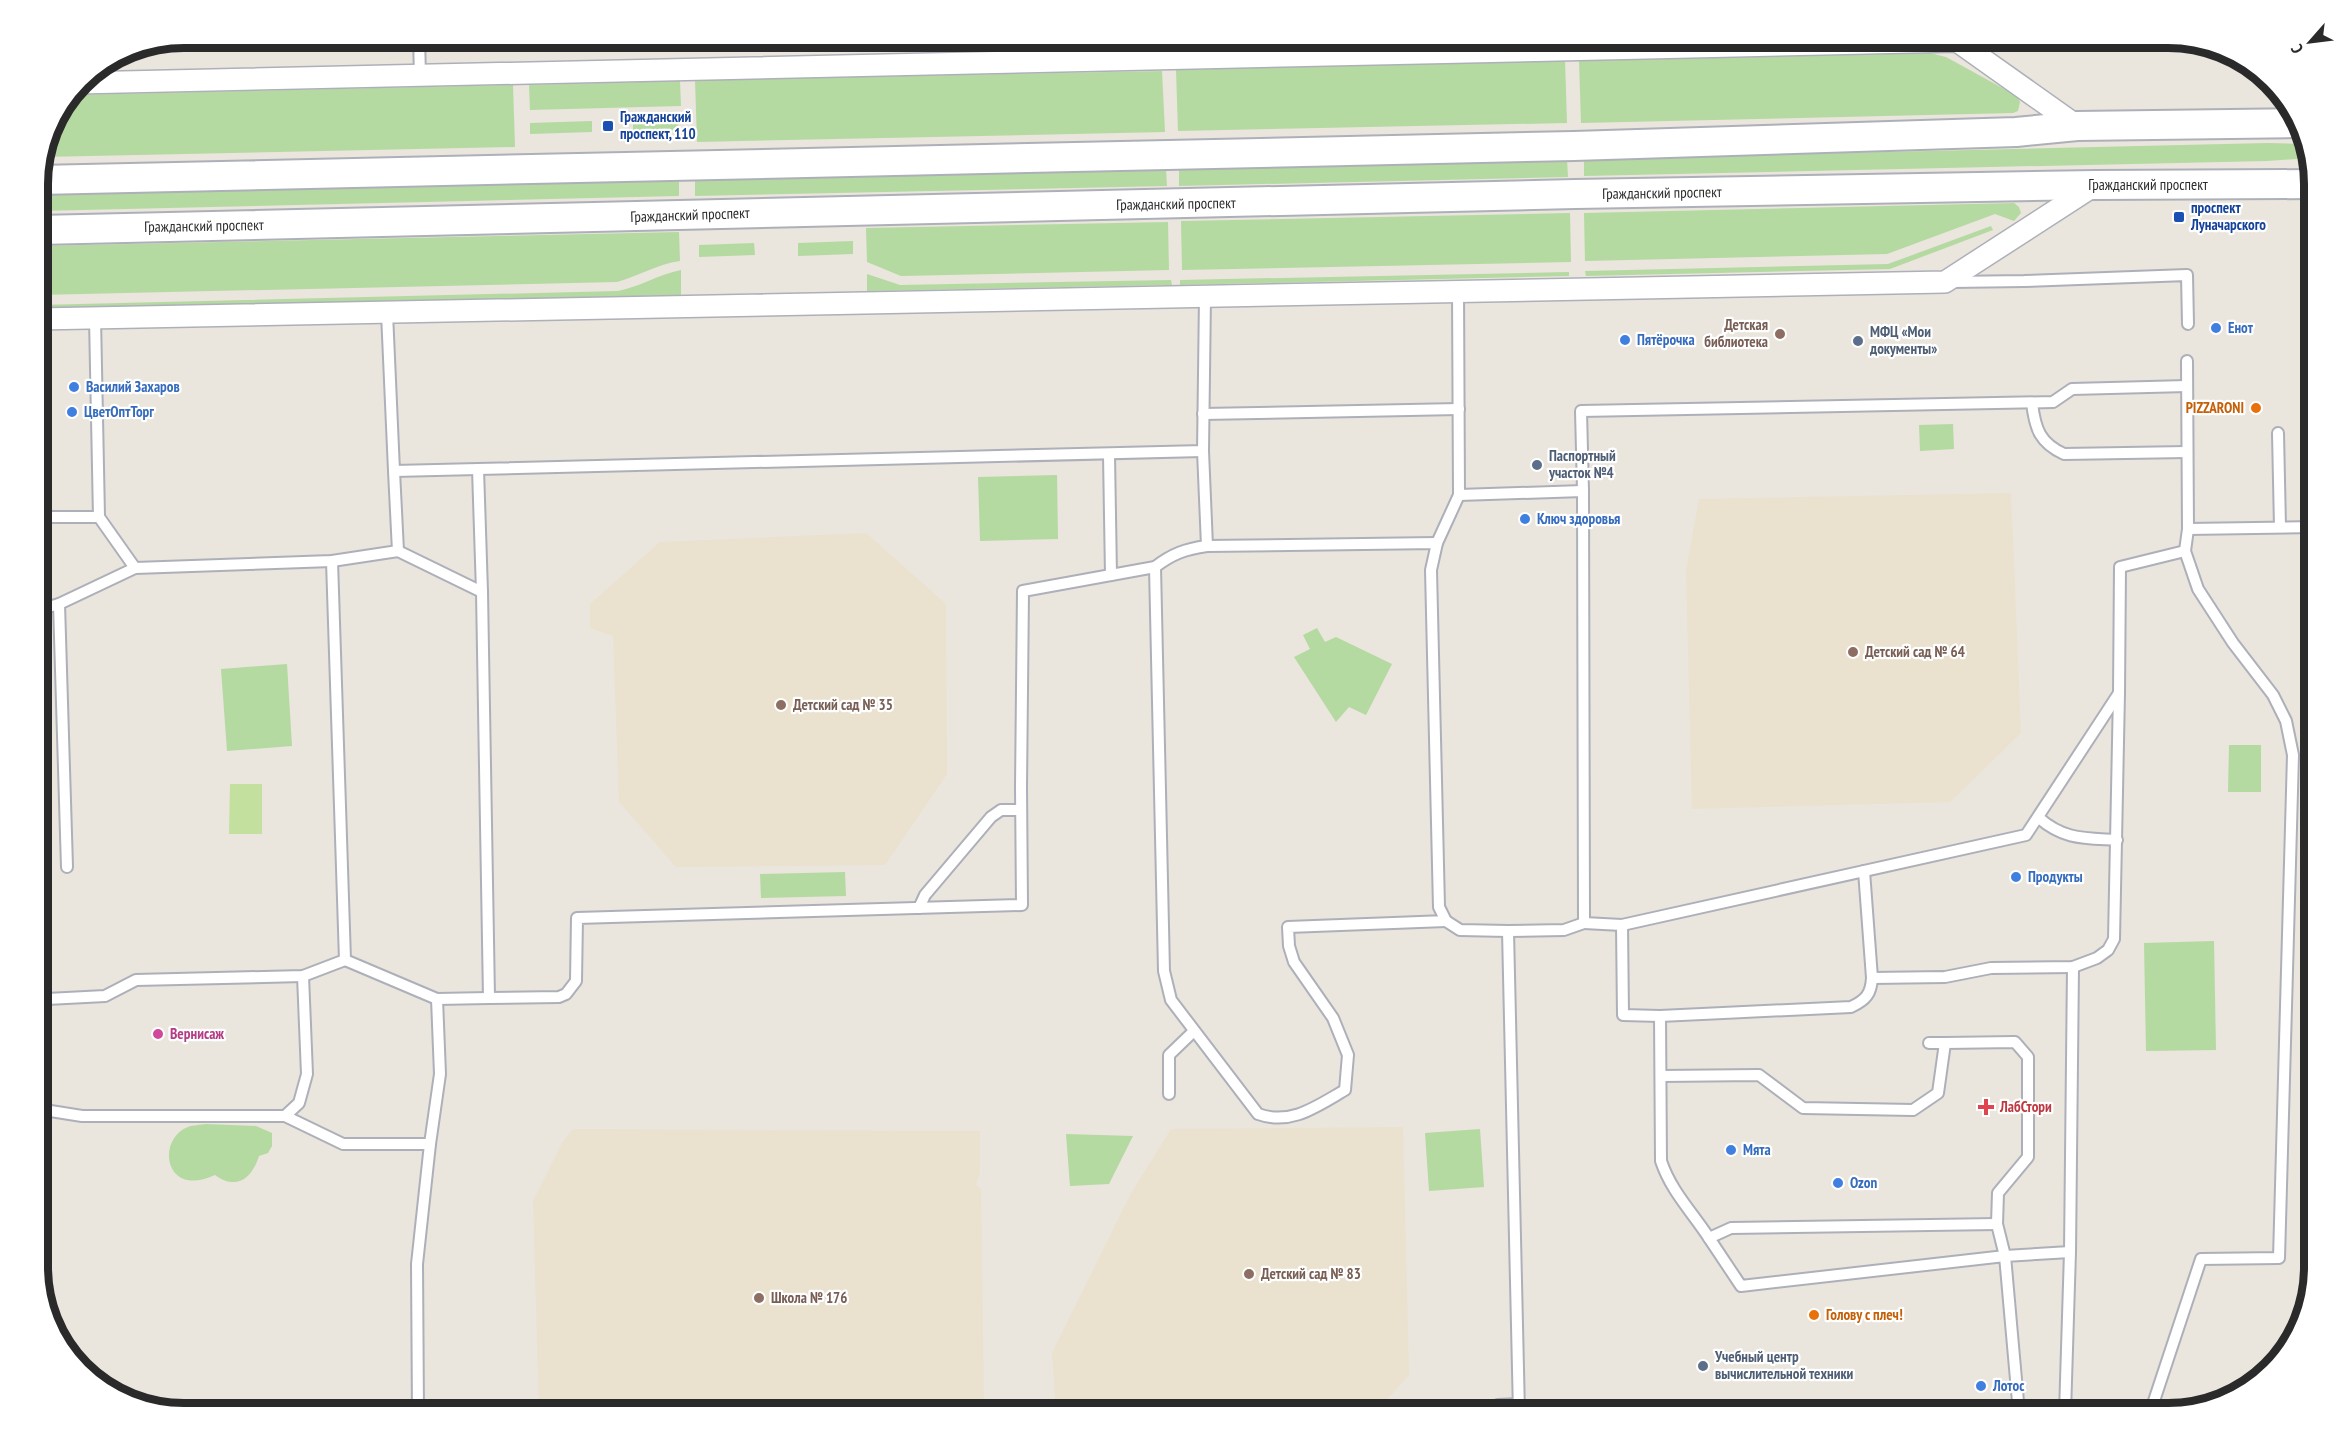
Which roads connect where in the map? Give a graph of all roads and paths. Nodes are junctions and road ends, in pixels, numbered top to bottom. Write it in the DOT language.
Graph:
graph roads {
  1 [pos="419,48"];
  2 [pos="1153,48"];
  3 [pos="1391,48"];
  4 [pos="1967,48"];
  5 [pos="1154,60"];
  6 [pos="420,76"];
  7 [pos="98,79"];
  8 [pos="2290,123"];
  9 [pos="2077,126"];
  10 [pos="48,180"];
  11 [pos="2304,184"];
  12 [pos="2096,185"];
  13 [pos="48,230"];
  14 [pos="1945,282"];
  15 [pos="1458,291"];
  16 [pos="1205,296"];
  17 [pos="387,313"];
  18 [pos="95,318"];
  19 [pos="48,319"];
  20 [pos="2187,324"];
  21 [pos="2187,361"];
  22 [pos="2187,386"];
  23 [pos="2032,403"];
  24 [pos="1459,410"];
  25 [pos="1203,414"];
  26 [pos="2278,433"];
  27 [pos="1203,451"];
  28 [pos="2187,452"];
  29 [pos="1109,454"];
  30 [pos="478,469"];
  31 [pos="394,471"];
  32 [pos="1583,491"];
  33 [pos="1459,495"];
  34 [pos="48,517"];
  35 [pos="99,517"];
  36 [pos="2280,527"];
  37 [pos="2304,527"];
  38 [pos="2188,529"];
  39 [pos="1437,543"];
  40 [pos="1207,546"];
  41 [pos="398,551"];
  42 [pos="2185,551"];
  43 [pos="332,561"];
  44 [pos="1155,567"];
  45 [pos="135,568"];
  46 [pos="1111,575"];
  47 [pos="482,592"];
  48 [pos="59,604"];
  49 [pos="48,607"];
  50 [pos="2119,693"];
  51 [pos="1020,810"];
  52 [pos="2039,818"];
  53 [pos="2116,840"];
  54 [pos="67,867"];
  55 [pos="1864,871"];
  56 [pos="919,908"];
  57 [pos="1446,921"];
  58 [pos="1584,923"];
  59 [pos="1622,925"];
  60 [pos="1508,931"];
  61 [pos="345,960"];
  62 [pos="2073,967"];
  63 [pos="303,976"];
  64 [pos="1872,978"];
  65 [pos="489,998"];
  66 [pos="48,999"];
  67 [pos="437,999"];
  68 [pos="1660,1016"];
  69 [pos="1194,1031"];
  70 [pos="1929,1043"];
  71 [pos="1945,1043"];
  72 [pos="1661,1076"];
  73 [pos="1169,1094"];
  74 [pos="48,1111"];
  75 [pos="285,1116"];
  76 [pos="429,1144"];
  77 [pos="1997,1224"];
  78 [pos="1709,1238"];
  79 [pos="2070,1252"];
  80 [pos="2005,1256"];
  81 [pos="418,1403"];
  82 [pos="1518,1403"];
  83 [pos="2018,1403"];
  84 [pos="2065,1403"];
  85 [pos="2153,1403"];
  1 -- 6 [label="lane"];
  2 -- 5 [label="lane"];
  3 -- 5 [label="street"];
  4 -- 9 [label="street"];
  5 -- 6 [label="street"];
  6 -- 7 [label="street"];
  8 -- 9 [label="main road"];
  9 -- 10 [label="main road"];
  11 -- 12 [label="main road, Гражданский проспект"];
  12 -- 13 [label="main road, Гражданский проспект"];
  12 -- 14 [label="street"];
  14 -- 15 [label="street"];
  14 -- 20 [label="lane"];
  15 -- 16 [label="street"];
  15 -- 24 [label="lane"];
  16 -- 17 [label="street"];
  16 -- 25 [label="lane"];
  17 -- 18 [label="street"];
  17 -- 31 [label="lane"];
  18 -- 19 [label="street"];
  18 -- 35 [label="lane"];
  21 -- 22 [label="lane"];
  22 -- 23 [label="lane"];
  22 -- 28 [label="lane"];
  23 -- 28 [label="lane"];
  23 -- 32 [label="lane"];
  24 -- 25 [label="lane"];
  24 -- 33 [label="lane"];
  25 -- 27 [label="lane"];
  26 -- 36 [label="lane"];
  27 -- 29 [label="lane"];
  27 -- 40 [label="lane"];
  28 -- 38 [label="lane"];
  29 -- 30 [label="lane"];
  29 -- 46 [label="lane"];
  30 -- 31 [label="lane"];
  30 -- 47 [label="lane"];
  31 -- 41 [label="lane"];
  32 -- 33 [label="lane"];
  32 -- 58 [label="lane"];
  33 -- 39 [label="lane"];
  34 -- 35 [label="lane"];
  35 -- 45 [label="lane"];
  36 -- 37 [label="lane"];
  36 -- 38 [label="lane"];
  38 -- 42 [label="lane"];
  39 -- 40 [label="lane"];
  39 -- 57 [label="lane"];
  40 -- 44 [label="lane"];
  41 -- 43 [label="lane"];
  41 -- 47 [label="lane"];
  42 -- 50 [label="lane"];
  42 -- 85 [label="lane"];
  43 -- 45 [label="lane"];
  43 -- 61 [label="lane"];
  44 -- 46 [label="lane"];
  44 -- 69 [label="lane"];
  45 -- 48 [label="lane"];
  46 -- 51 [label="lane"];
  47 -- 65 [label="lane"];
  48 -- 49 [label="lane"];
  48 -- 54 [label="lane"];
  50 -- 52 [label="lane"];
  50 -- 53 [label="lane"];
  51 -- 56 [label="lane"];
  51 -- 56 [label="lane"];
  52 -- 53 [label="lane"];
  52 -- 55 [label="lane"];
  53 -- 62 [label="lane"];
  55 -- 59 [label="lane"];
  55 -- 64 [label="lane"];
  56 -- 65 [label="lane"];
  57 -- 60 [label="lane"];
  57 -- 69 [label="lane"];
  58 -- 59 [label="lane"];
  58 -- 60 [label="lane"];
  59 -- 68 [label="lane"];
  60 -- 82 [label="lane"];
  61 -- 63 [label="lane"];
  61 -- 67 [label="lane"];
  62 -- 64 [label="lane"];
  62 -- 79 [label="lane"];
  63 -- 66 [label="lane"];
  63 -- 75 [label="lane"];
  64 -- 68 [label="lane"];
  65 -- 67 [label="lane"];
  67 -- 76 [label="lane"];
  68 -- 72 [label="lane"];
  69 -- 73 [label="lane"];
  70 -- 71 [label="lane"];
  71 -- 72 [label="lane"];
  71 -- 77 [label="lane"];
  72 -- 78 [label="lane"];
  74 -- 75 [label="lane"];
  75 -- 76 [label="lane"];
  76 -- 81 [label="lane"];
  77 -- 78 [label="lane"];
  77 -- 80 [label="lane"];
  78 -- 80 [label="lane"];
  79 -- 80 [label="lane"];
  79 -- 84 [label="lane"];
  80 -- 83 [label="lane"];
}
